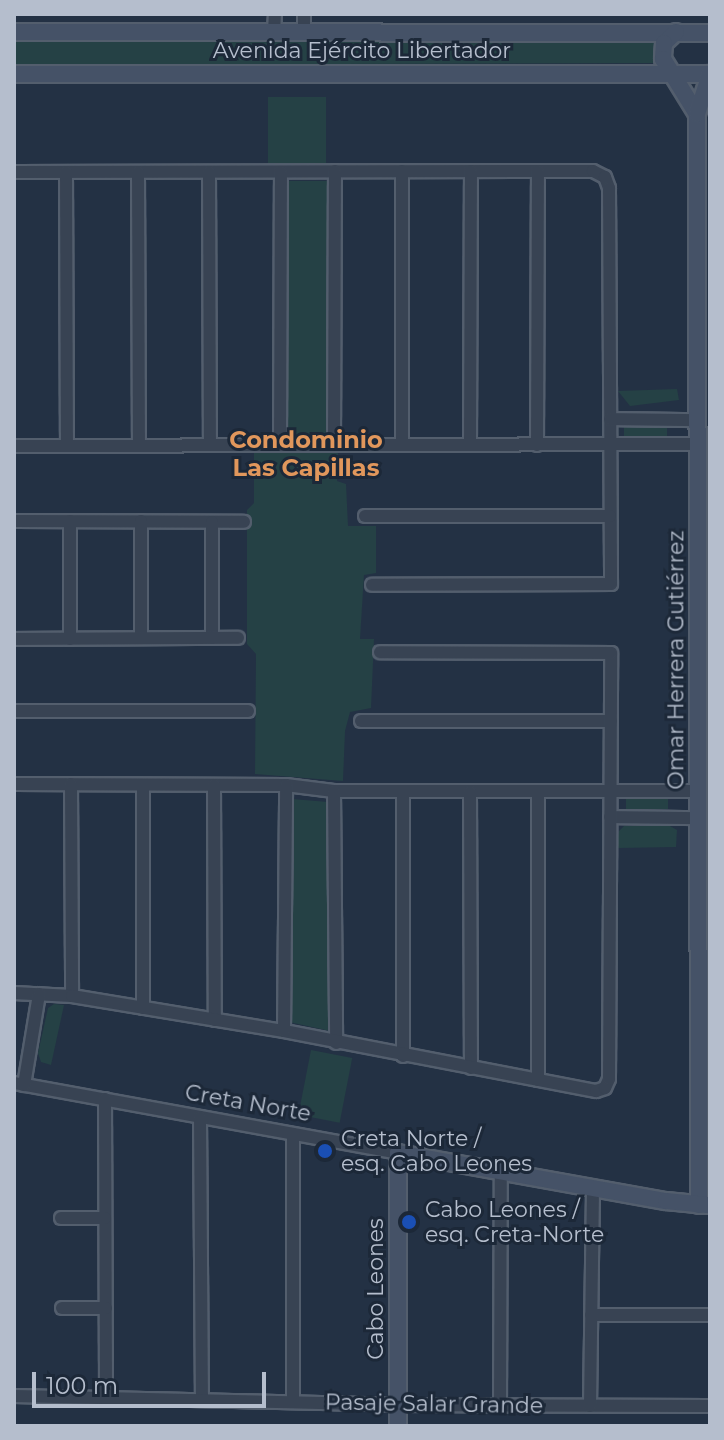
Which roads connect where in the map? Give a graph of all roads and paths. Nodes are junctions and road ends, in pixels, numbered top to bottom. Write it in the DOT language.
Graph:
graph roads {
  1 [pos="275,14"];
  2 [pos="304,14"];
  3 [pos="14,32"];
  4 [pos="274,32"];
  5 [pos="304,32"];
  6 [pos="676,32"];
  7 [pos="708,34"];
  8 [pos="673,72"];
  9 [pos="14,74"];
  10 [pos="710,74"];
  11 [pos="697,114"];
  12 [pos="335,171"];
  13 [pos="402,171"];
  14 [pos="471,171"];
  15 [pos="538,171"];
  16 [pos="14,172"];
  17 [pos="66,172"];
  18 [pos="138,172"];
  19 [pos="209,172"];
  20 [pos="281,172"];
  21 [pos="704,304"];
  22 [pos="610,419"];
  23 [pos="697,420"];
  24 [pos="698,444"];
  25 [pos="210,445"];
  26 [pos="280,445"];
  27 [pos="334,445"];
  28 [pos="402,445"];
  29 [pos="470,445"];
  30 [pos="537,445"];
  31 [pos="610,445"];
  32 [pos="14,446"];
  33 [pos="67,446"];
  34 [pos="139,446"];
  35 [pos="365,516"];
  36 [pos="610,516"];
  37 [pos="14,521"];
  38 [pos="70,521"];
  39 [pos="141,521"];
  40 [pos="212,522"];
  41 [pos="244,522"];
  42 [pos="372,585"];
  43 [pos="704,626"];
  44 [pos="141,638"];
  45 [pos="212,638"];
  46 [pos="238,638"];
  47 [pos="14,639"];
  48 [pos="70,639"];
  49 [pos="380,652"];
  50 [pos="704,653"];
  51 [pos="14,711"];
  52 [pos="248,711"];
  53 [pos="361,721"];
  54 [pos="611,721"];
  55 [pos="14,784"];
  56 [pos="71,784"];
  57 [pos="143,785"];
  58 [pos="214,785"];
  59 [pos="286,785"];
  60 [pos="334,791"];
  61 [pos="538,791"];
  62 [pos="610,791"];
  63 [pos="698,791"];
  64 [pos="403,792"];
  65 [pos="470,792"];
  66 [pos="610,817"];
  67 [pos="698,818"];
  68 [pos="14,993"];
  69 [pos="39,994"];
  70 [pos="72,996"];
  71 [pos="143,1008"];
  72 [pos="215,1020"];
  73 [pos="284,1031"];
  74 [pos="336,1043"];
  75 [pos="403,1056"];
  76 [pos="471,1068"];
  77 [pos="538,1080"];
  78 [pos="19,1084"];
  79 [pos="105,1099"];
  80 [pos="200,1117"];
  81 [pos="704,1129"];
  82 [pos="293,1134"];
  83 [pos="398,1153"];
  84 [pos="501,1171"];
  85 [pos="593,1188"];
  86 [pos="704,1205"];
  87 [pos="61,1218"];
  88 [pos="105,1218"];
  89 [pos="62,1308"];
  90 [pos="106,1308"];
  91 [pos="591,1315"];
  92 [pos="710,1315"];
  93 [pos="14,1396"];
  94 [pos="106,1398"];
  95 [pos="202,1400"];
  96 [pos="293,1402"];
  97 [pos="398,1405"];
  98 [pos="500,1405"];
  99 [pos="590,1406"];
  100 [pos="710,1406"];
  101 [pos="398,1426"];
  1 -- 4 [label="street"];
  2 -- 5 [label="street"];
  3 -- 4 [label="street, Avenida Ejército Libertador"];
  4 -- 5 [label="street, Avenida Ejército Libertador"];
  5 -- 6 [label="street, Avenida Ejército Libertador"];
  6 -- 7 [label="street, Avenida Ejército Libertador"];
  6 -- 8 [label="street, Omar Herrera Gutiérrez"];
  8 -- 9 [label="street, Avenida Ejército Libertador"];
  8 -- 10 [label="street, Avenida Ejército Libertador"];
  8 -- 11 [label="street, Omar Herrera Gutiérrez"];
  10 -- 11 [label="street, Omar Herrera Gutiérrez"];
  11 -- 21 [label="street, Omar Herrera Gutiérrez"];
  12 -- 13 [label="street"];
  12 -- 20 [label="street"];
  12 -- 27 [label="street"];
  13 -- 14 [label="street"];
  13 -- 28 [label="street"];
  14 -- 15 [label="street"];
  14 -- 29 [label="street"];
  15 -- 22 [label="street"];
  15 -- 30 [label="street"];
  16 -- 17 [label="street"];
  17 -- 18 [label="street"];
  17 -- 33 [label="street"];
  18 -- 19 [label="street"];
  18 -- 34 [label="street"];
  19 -- 20 [label="street"];
  19 -- 25 [label="street"];
  20 -- 26 [label="street"];
  21 -- 23 [label="street, Omar Herrera Gutiérrez"];
  22 -- 23 [label="street"];
  22 -- 31 [label="street"];
  23 -- 24 [label="street, Omar Herrera Gutiérrez"];
  24 -- 31 [label="street"];
  24 -- 43 [label="street, Omar Herrera Gutiérrez"];
  25 -- 26 [label="street"];
  25 -- 34 [label="street"];
  26 -- 27 [label="street"];
  27 -- 28 [label="street"];
  28 -- 29 [label="street"];
  29 -- 30 [label="street"];
  30 -- 31 [label="street"];
  31 -- 36 [label="street"];
  32 -- 33 [label="street"];
  33 -- 34 [label="street"];
  35 -- 36 [label="street"];
  36 -- 42 [label="street"];
  37 -- 38 [label="street"];
  38 -- 39 [label="street"];
  38 -- 48 [label="street"];
  39 -- 40 [label="street"];
  39 -- 44 [label="street"];
  40 -- 41 [label="street"];
  40 -- 45 [label="street"];
  43 -- 50 [label="street, Omar Herrera Gutiérrez"];
  44 -- 45 [label="street"];
  44 -- 48 [label="street"];
  45 -- 46 [label="street"];
  47 -- 48 [label="street"];
  49 -- 54 [label="street"];
  50 -- 63 [label="street, Omar Herrera Gutiérrez"];
  51 -- 52 [label="street"];
  53 -- 54 [label="street"];
  54 -- 62 [label="street"];
  55 -- 56 [label="street"];
  56 -- 57 [label="street"];
  56 -- 70 [label="street"];
  57 -- 58 [label="street"];
  57 -- 71 [label="street"];
  58 -- 59 [label="street"];
  58 -- 72 [label="street"];
  59 -- 60 [label="street"];
  59 -- 73 [label="street"];
  60 -- 64 [label="street"];
  60 -- 74 [label="street"];
  61 -- 62 [label="street"];
  61 -- 65 [label="street"];
  61 -- 77 [label="street"];
  62 -- 63 [label="street"];
  62 -- 66 [label="street"];
  63 -- 67 [label="street, Omar Herrera Gutiérrez"];
  64 -- 65 [label="street"];
  64 -- 75 [label="street"];
  65 -- 76 [label="street"];
  66 -- 67 [label="street"];
  66 -- 77 [label="street"];
  67 -- 81 [label="street, Omar Herrera Gutiérrez"];
  68 -- 69 [label="street"];
  69 -- 70 [label="street"];
  69 -- 78 [label="street"];
  70 -- 71 [label="street"];
  71 -- 72 [label="street"];
  72 -- 73 [label="street"];
  73 -- 74 [label="street"];
  74 -- 75 [label="street"];
  75 -- 76 [label="street"];
  76 -- 77 [label="street"];
  78 -- 79 [label="street, Creta Norte"];
  79 -- 80 [label="street, Creta Norte"];
  79 -- 88 [label="street"];
  80 -- 82 [label="street, Creta Norte"];
  80 -- 95 [label="street"];
  81 -- 86 [label="street, Omar Herrera Gutiérrez"];
  82 -- 83 [label="street, Creta Norte"];
  82 -- 96 [label="street"];
  83 -- 84 [label="street, Creta Norte"];
  83 -- 97 [label="street, Cabo Leones"];
  84 -- 85 [label="street, Creta Norte"];
  84 -- 98 [label="street"];
  85 -- 86 [label="street, Creta Norte"];
  85 -- 91 [label="street"];
  87 -- 88 [label="street"];
  88 -- 90 [label="street"];
  89 -- 90 [label="street"];
  90 -- 94 [label="street"];
  91 -- 92 [label="street"];
  91 -- 99 [label="street"];
  93 -- 94 [label="street, Pasaje Salar Grande"];
  94 -- 95 [label="street, Pasaje Salar Grande"];
  95 -- 96 [label="street, Pasaje Salar Grande"];
  96 -- 97 [label="street, Pasaje Salar Grande"];
  97 -- 98 [label="street, Pasaje Salar Grande"];
  97 -- 101 [label="street, Cabo Leones"];
  98 -- 99 [label="street, Pasaje Salar Grande"];
  99 -- 100 [label="street, Pasaje Salar Grande"];
}
